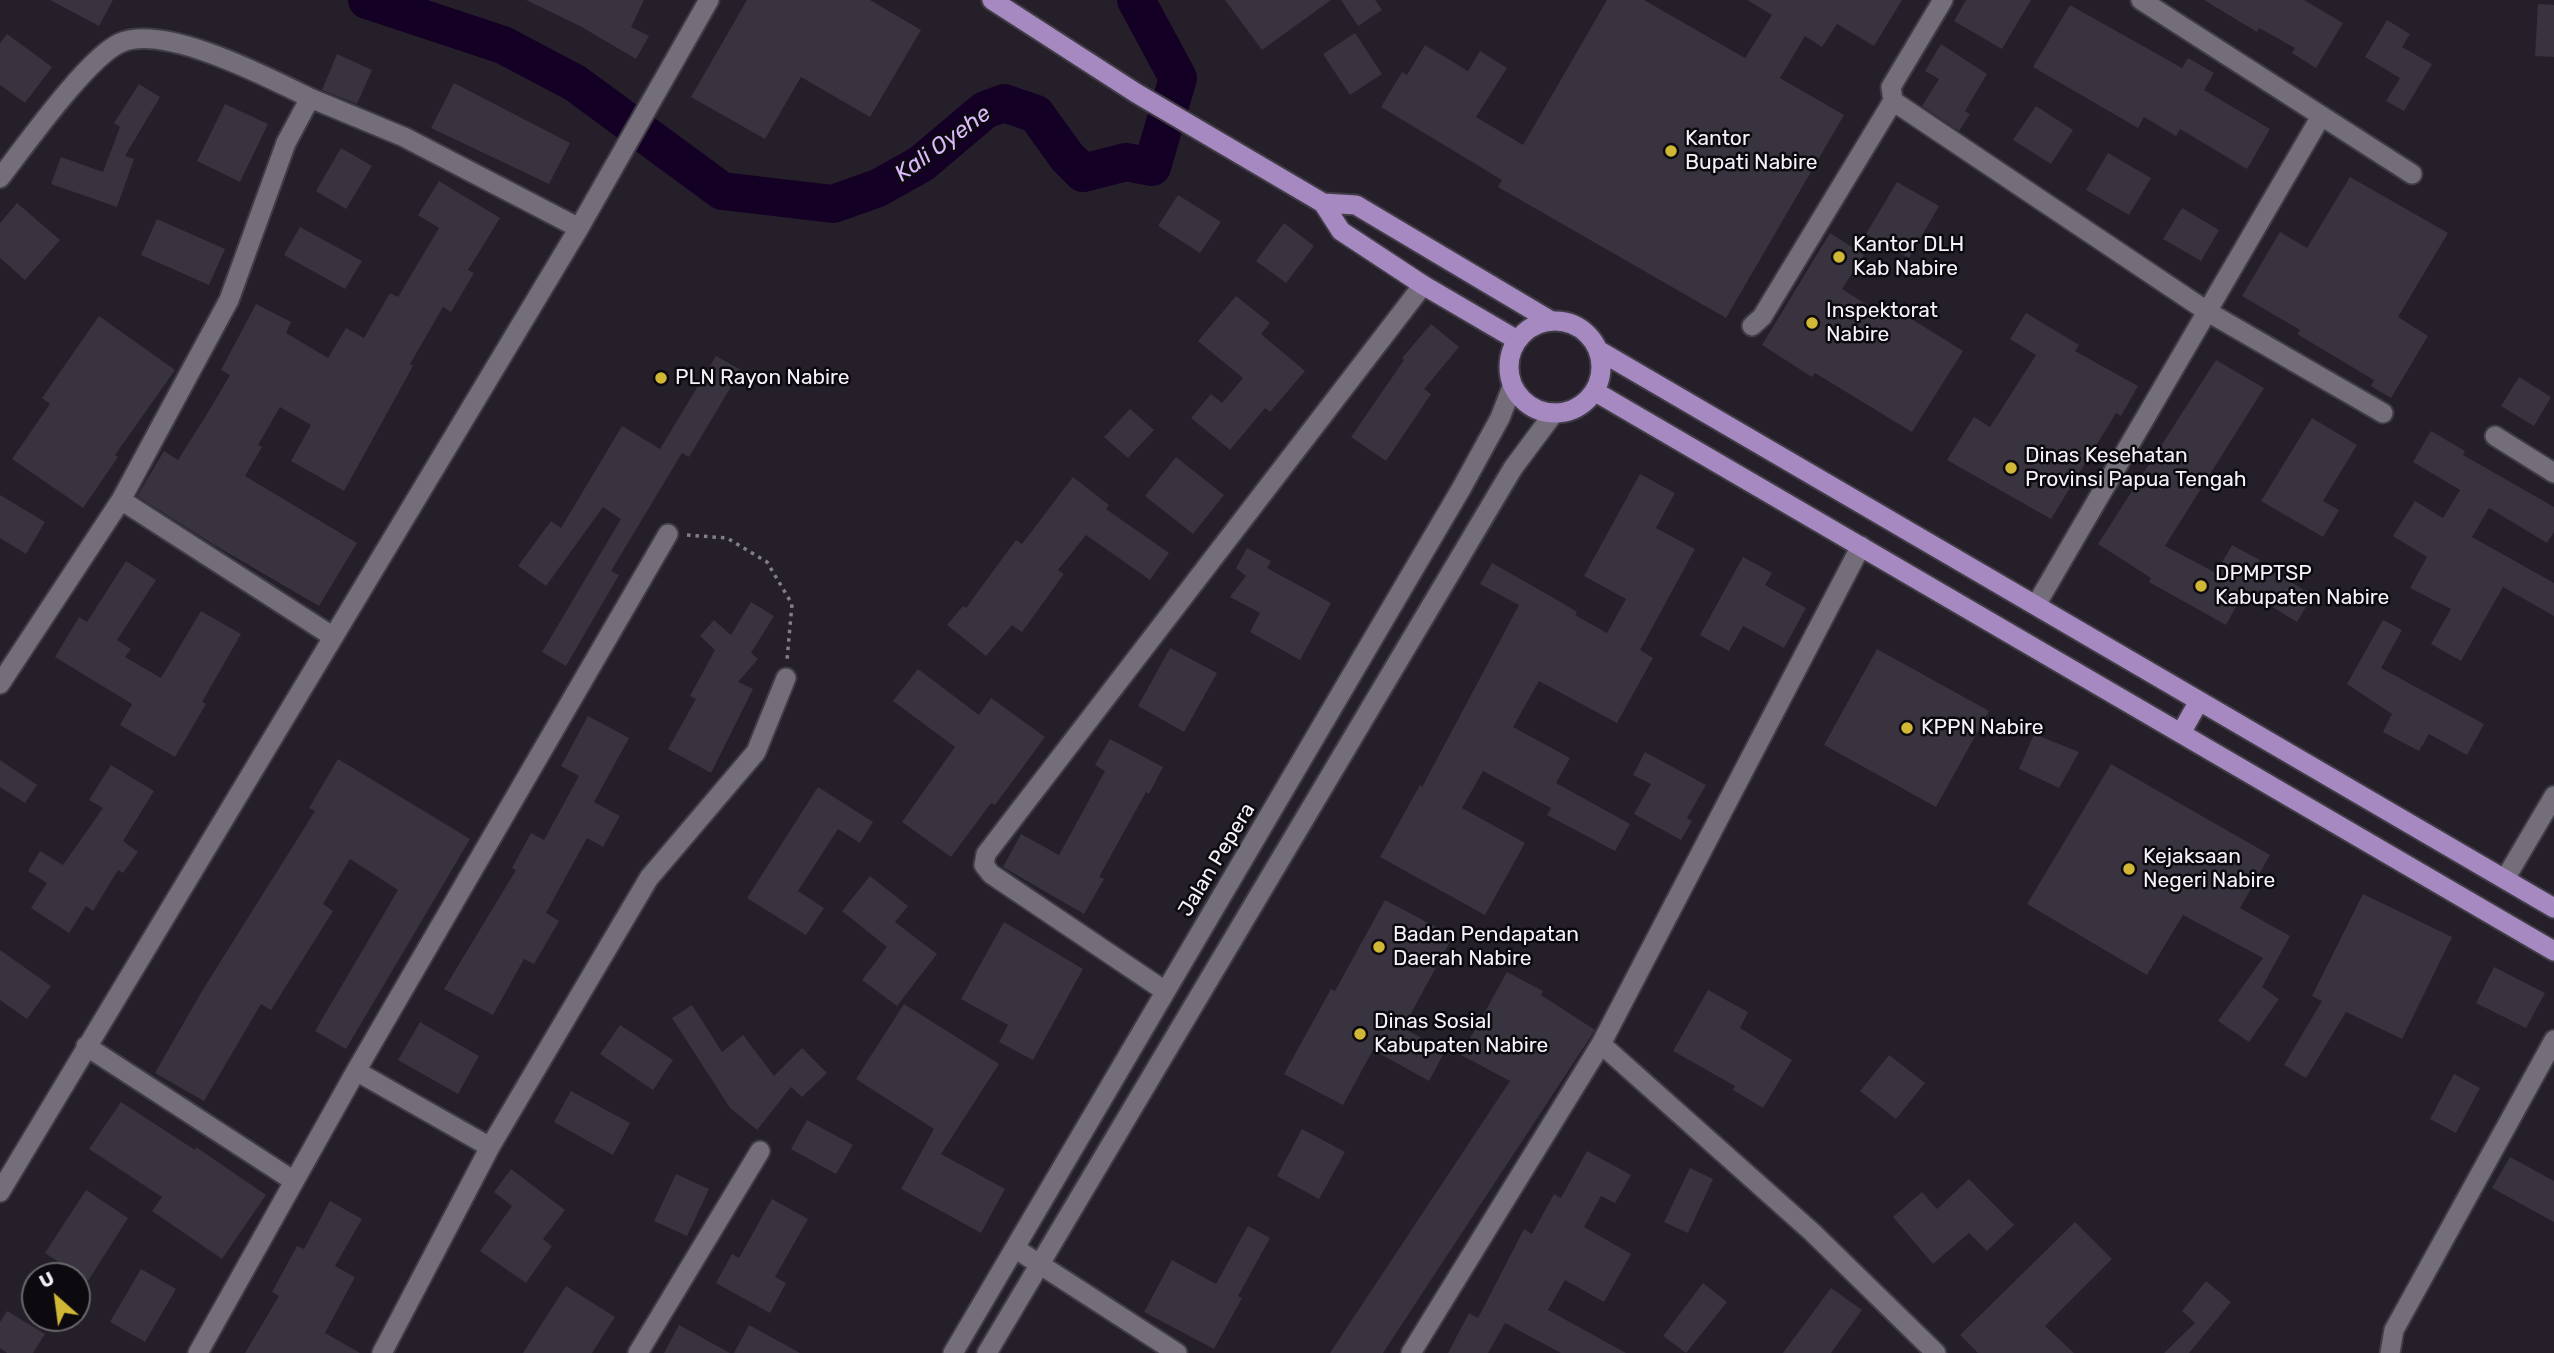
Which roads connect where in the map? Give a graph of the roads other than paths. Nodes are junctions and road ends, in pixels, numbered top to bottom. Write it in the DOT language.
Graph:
graph roads {
  1 [pos="709,0"];
  2 [pos="992,0"];
  3 [pos="1944,0"];
  4 [pos="2141,0"];
  5 [pos="310,98"];
  6 [pos="1893,101"];
  7 [pos="2320,118"];
  8 [pos="2412,174"];
  9 [pos="0,178"];
  10 [pos="1323,204"];
  11 [pos="579,228"];
  12 [pos="1423,285"];
  13 [pos="2208,312"];
  14 [pos="1552,321"];
  15 [pos="1752,326"];
  16 [pos="1517,340"];
  17 [pos="1598,349"];
  18 [pos="1512,387"];
  19 [pos="1594,391"];
  20 [pos="1554,413"];
  21 [pos="2383,413"];
  22 [pos="2495,436"];
  23 [pos="2554,473"];
  24 [pos="121,500"];
  25 [pos="668,534"];
  26 [pos="1861,546"];
  27 [pos="2036,605"];
  28 [pos="332,636"];
  29 [pos="786,678"];
  30 [pos="0,684"];
  31 [pos="2199,701"];
  32 [pos="2181,733"];
  33 [pos="2554,796"];
  34 [pos="1267,819"];
  35 [pos="1295,832"];
  36 [pos="2505,879"];
  37 [pos="2554,908"];
  38 [pos="2554,951"];
  39 [pos="1165,991"];
  40 [pos="2554,1040"];
  41 [pos="1601,1044"];
  42 [pos="86,1046"];
  43 [pos="356,1071"];
  44 [pos="490,1147"];
  45 [pos="760,1151"];
  46 [pos="294,1181"];
  47 [pos="0,1192"];
  48 [pos="1016,1249"];
  49 [pos="1039,1264"];
  50 [pos="198,1353"];
  51 [pos="382,1353"];
  52 [pos="638,1353"];
  53 [pos="953,1353"];
  54 [pos="986,1353"];
  55 [pos="1177,1353"];
  56 [pos="1411,1353"];
  57 [pos="1936,1353"];
  58 [pos="2390,1353"];
  1 -- 11 [label="street"];
  2 -- 10 [label="main road"];
  3 -- 6 [label="street"];
  4 -- 7 [label="street"];
  5 -- 9 [label="street"];
  5 -- 11 [label="street"];
  5 -- 24 [label="street"];
  6 -- 13 [label="street"];
  6 -- 15 [label="street"];
  7 -- 8 [label="street"];
  7 -- 13 [label="street"];
  10 -- 12 [label="main road"];
  10 -- 14 [label="main road"];
  11 -- 28 [label="street"];
  12 -- 16 [label="main road"];
  12 -- 39 [label="street"];
  13 -- 21 [label="street"];
  13 -- 27 [label="street"];
  14 -- 16 [label="main road"];
  14 -- 17 [label="main road"];
  16 -- 18 [label="main road"];
  17 -- 19 [label="main road"];
  17 -- 27 [label="main road"];
  18 -- 20 [label="main road"];
  18 -- 34 [label="street, Jalan Pepera"];
  19 -- 20 [label="main road"];
  19 -- 26 [label="main road"];
  20 -- 35 [label="street"];
  22 -- 23 [label="street"];
  24 -- 28 [label="street"];
  24 -- 30 [label="street"];
  25 -- 43 [label="street"];
  26 -- 32 [label="main road"];
  26 -- 41 [label="street"];
  27 -- 31 [label="main road"];
  28 -- 42 [label="street"];
  29 -- 44 [label="street"];
  31 -- 32 [label="main road"];
  31 -- 36 [label="main road"];
  32 -- 38 [label="main road"];
  33 -- 36 [label="street"];
  34 -- 35 [label="street"];
  34 -- 39 [label="street, Jalan Pepera"];
  35 -- 49 [label="street"];
  36 -- 37 [label="main road"];
  39 -- 48 [label="street, Jalan Pepera"];
  40 -- 58 [label="street"];
  41 -- 56 [label="street"];
  41 -- 57 [label="street"];
  42 -- 46 [label="street"];
  42 -- 47 [label="street"];
  43 -- 44 [label="street"];
  43 -- 46 [label="street"];
  44 -- 51 [label="street"];
  45 -- 52 [label="street"];
  46 -- 50 [label="street"];
  48 -- 49 [label="street"];
  48 -- 53 [label="street, Jalan Pepera"];
  49 -- 54 [label="street"];
  49 -- 55 [label="street"];
}
